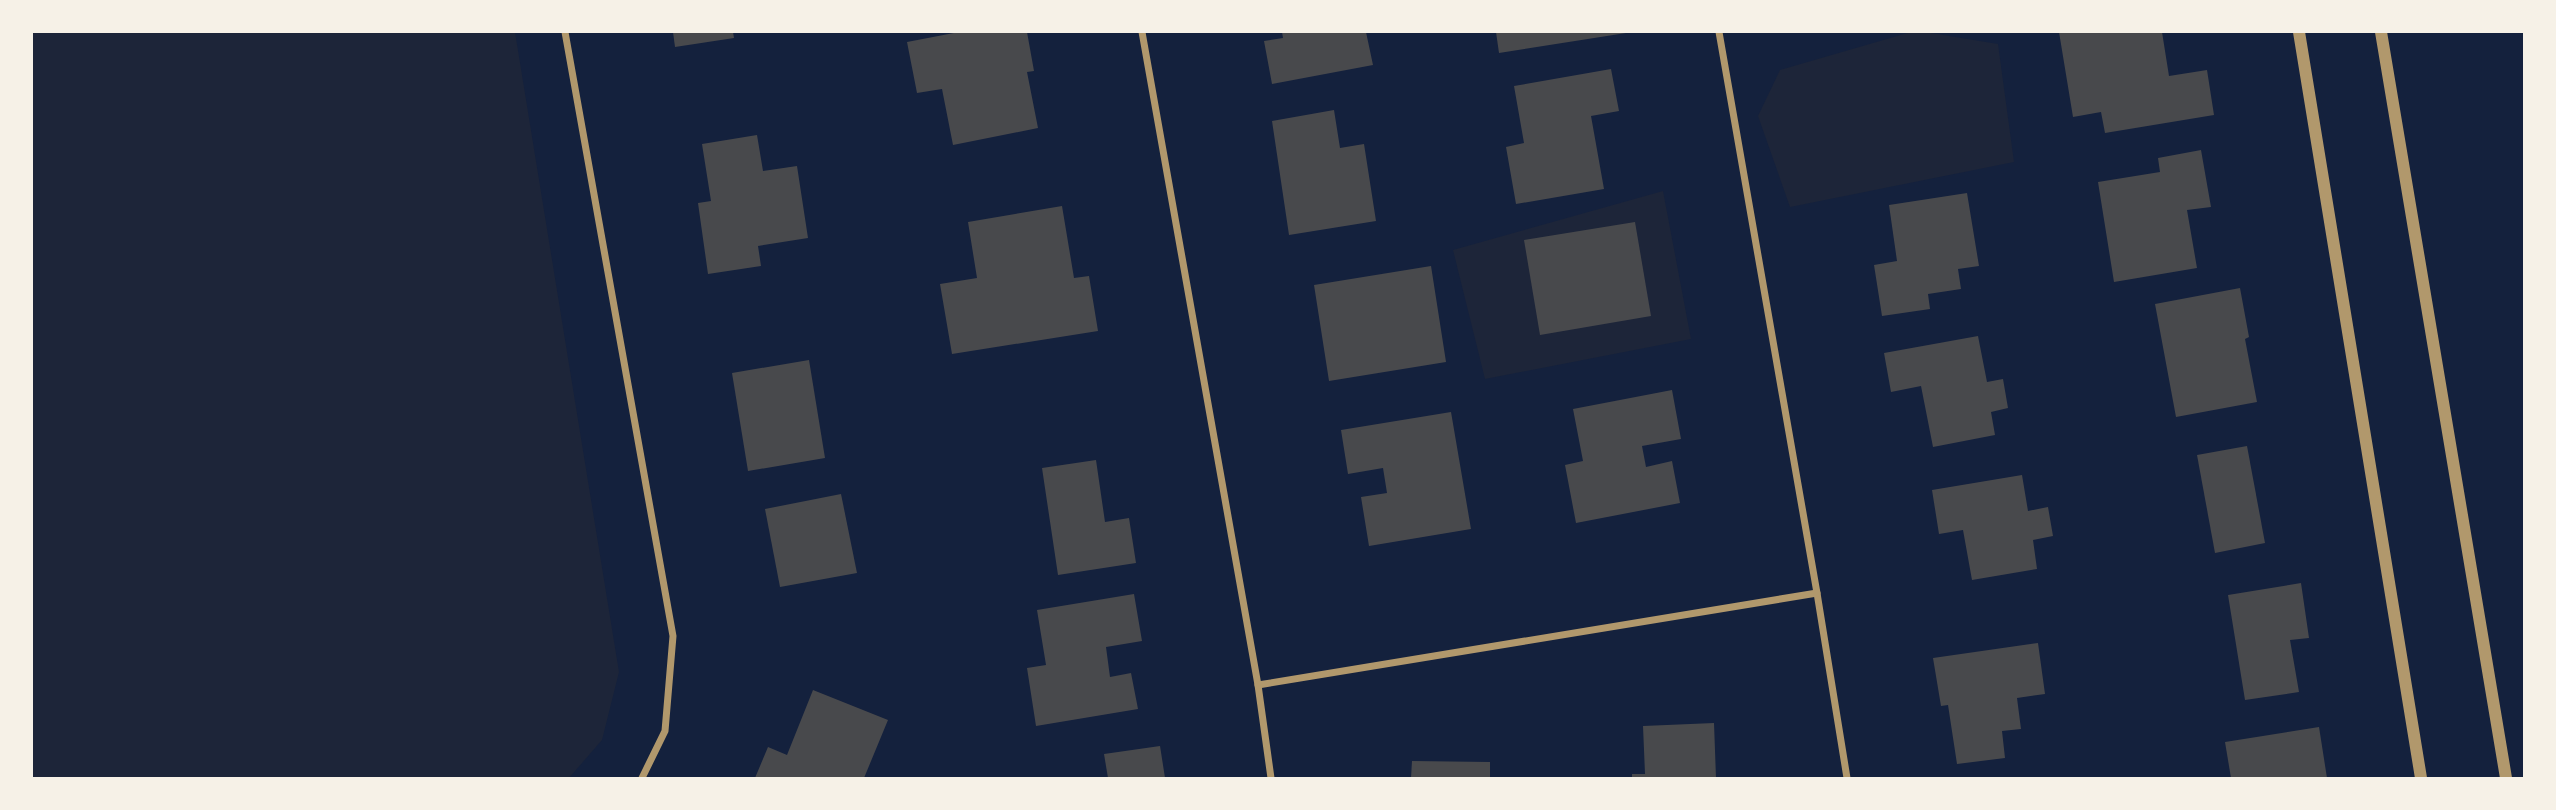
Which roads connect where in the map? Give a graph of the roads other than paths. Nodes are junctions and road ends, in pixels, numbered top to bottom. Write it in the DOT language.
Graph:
graph roads {
  1 [pos="565,32"];
  2 [pos="1142,32"];
  3 [pos="1719,32"];
  4 [pos="2299,32"];
  5 [pos="2381,32"];
  6 [pos="1817,593"];
  7 [pos="1258,684"];
  8 [pos="642,779"];
  9 [pos="1271,779"];
  10 [pos="1847,779"];
  11 [pos="2421,779"];
  12 [pos="2506,779"];
  1 -- 8 [label="street"];
  2 -- 7 [label="street"];
  3 -- 6 [label="street"];
  4 -- 11 [label="street"];
  5 -- 12 [label="street"];
  6 -- 7 [label="street"];
  6 -- 10 [label="street"];
  7 -- 9 [label="street"];
}
